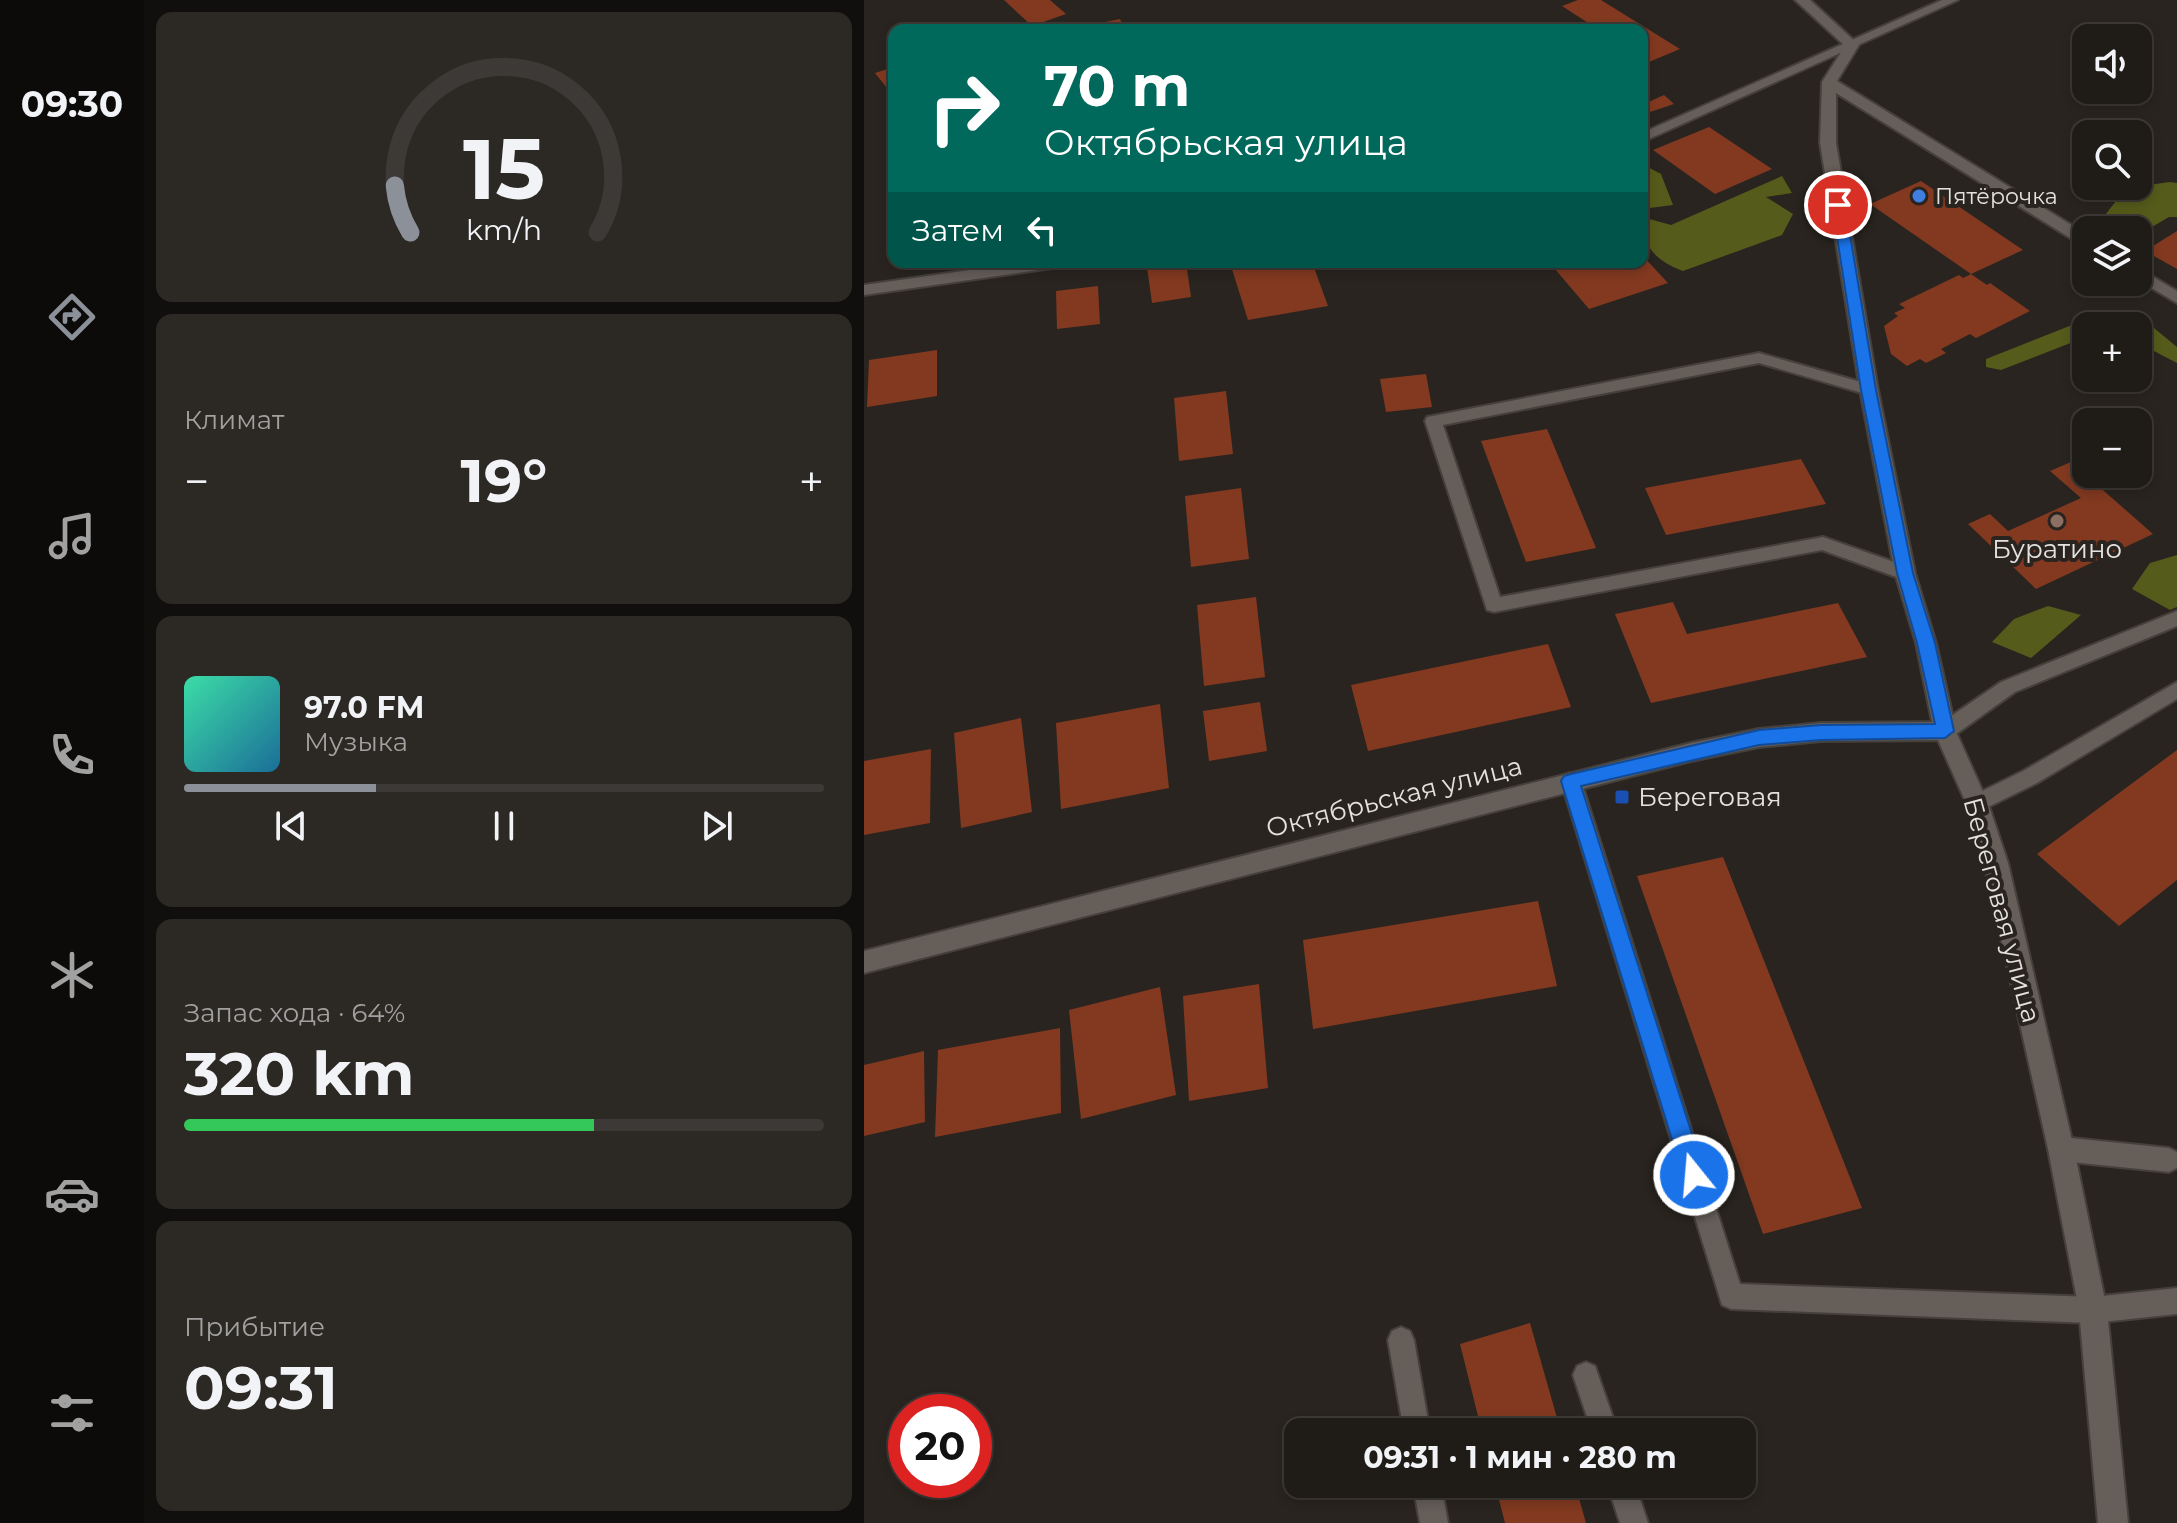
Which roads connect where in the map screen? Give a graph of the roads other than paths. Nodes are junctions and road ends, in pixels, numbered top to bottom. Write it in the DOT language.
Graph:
graph roads {
  1 [pos="1802,0"];
  2 [pos="1952,0"];
  3 [pos="1852,45"];
  4 [pos="1829,82"];
  5 [pos="1648,135"];
  6 [pos="2072,232"];
  7 [pos="1017,268"];
  8 [pos="2152,282"];
  9 [pos="864,290"];
  10 [pos="2177,298"];
  11 [pos="1869,390"];
  12 [pos="1905,573"];
  13 [pos="2177,618"];
  14 [pos="2177,690"];
  15 [pos="1945,731"];
  16 [pos="1571,781"];
  17 [pos="1977,803"];
  18 [pos="864,962"];
  19 [pos="2061,1149"];
  20 [pos="2174,1162"];
  21 [pos="2177,1301"];
  22 [pos="2093,1310"];
  23 [pos="1401,1340"];
  24 [pos="1586,1375"];
  25 [pos="1415,1418"];
  26 [pos="1600,1418"];
  27 [pos="1430,1498"];
  28 [pos="1626,1498"];
  29 [pos="1434,1523"];
  30 [pos="1634,1523"];
  31 [pos="2113,1523"];
  1 -- 3 [label="street"];
  2 -- 3 [label="lane"];
  3 -- 4 [label="street"];
  3 -- 5 [label="lane"];
  4 -- 6 [label="street"];
  4 -- 11 [label="street, Береговая улица"];
  7 -- 9 [label="lane"];
  8 -- 10 [label="street"];
  11 -- 12 [label="street, Береговая улица"];
  11 -- 12 [label="lane"];
  12 -- 15 [label="street, Береговая улица"];
  13 -- 15 [label="lane"];
  14 -- 17 [label="lane"];
  15 -- 16 [label="street, Октябрьская улица"];
  15 -- 17 [label="street, Береговая улица"];
  16 -- 18 [label="street, Октябрьская улица"];
  16 -- 22 [label="lane"];
  17 -- 19 [label="street, Береговая улица"];
  19 -- 20 [label="lane"];
  19 -- 22 [label="street, Береговая улица"];
  21 -- 22 [label="lane"];
  22 -- 31 [label="street, Береговая улица"];
  23 -- 25 [label="lane"];
  24 -- 26 [label="lane"];
  27 -- 29 [label="lane"];
  28 -- 30 [label="lane"];
}
